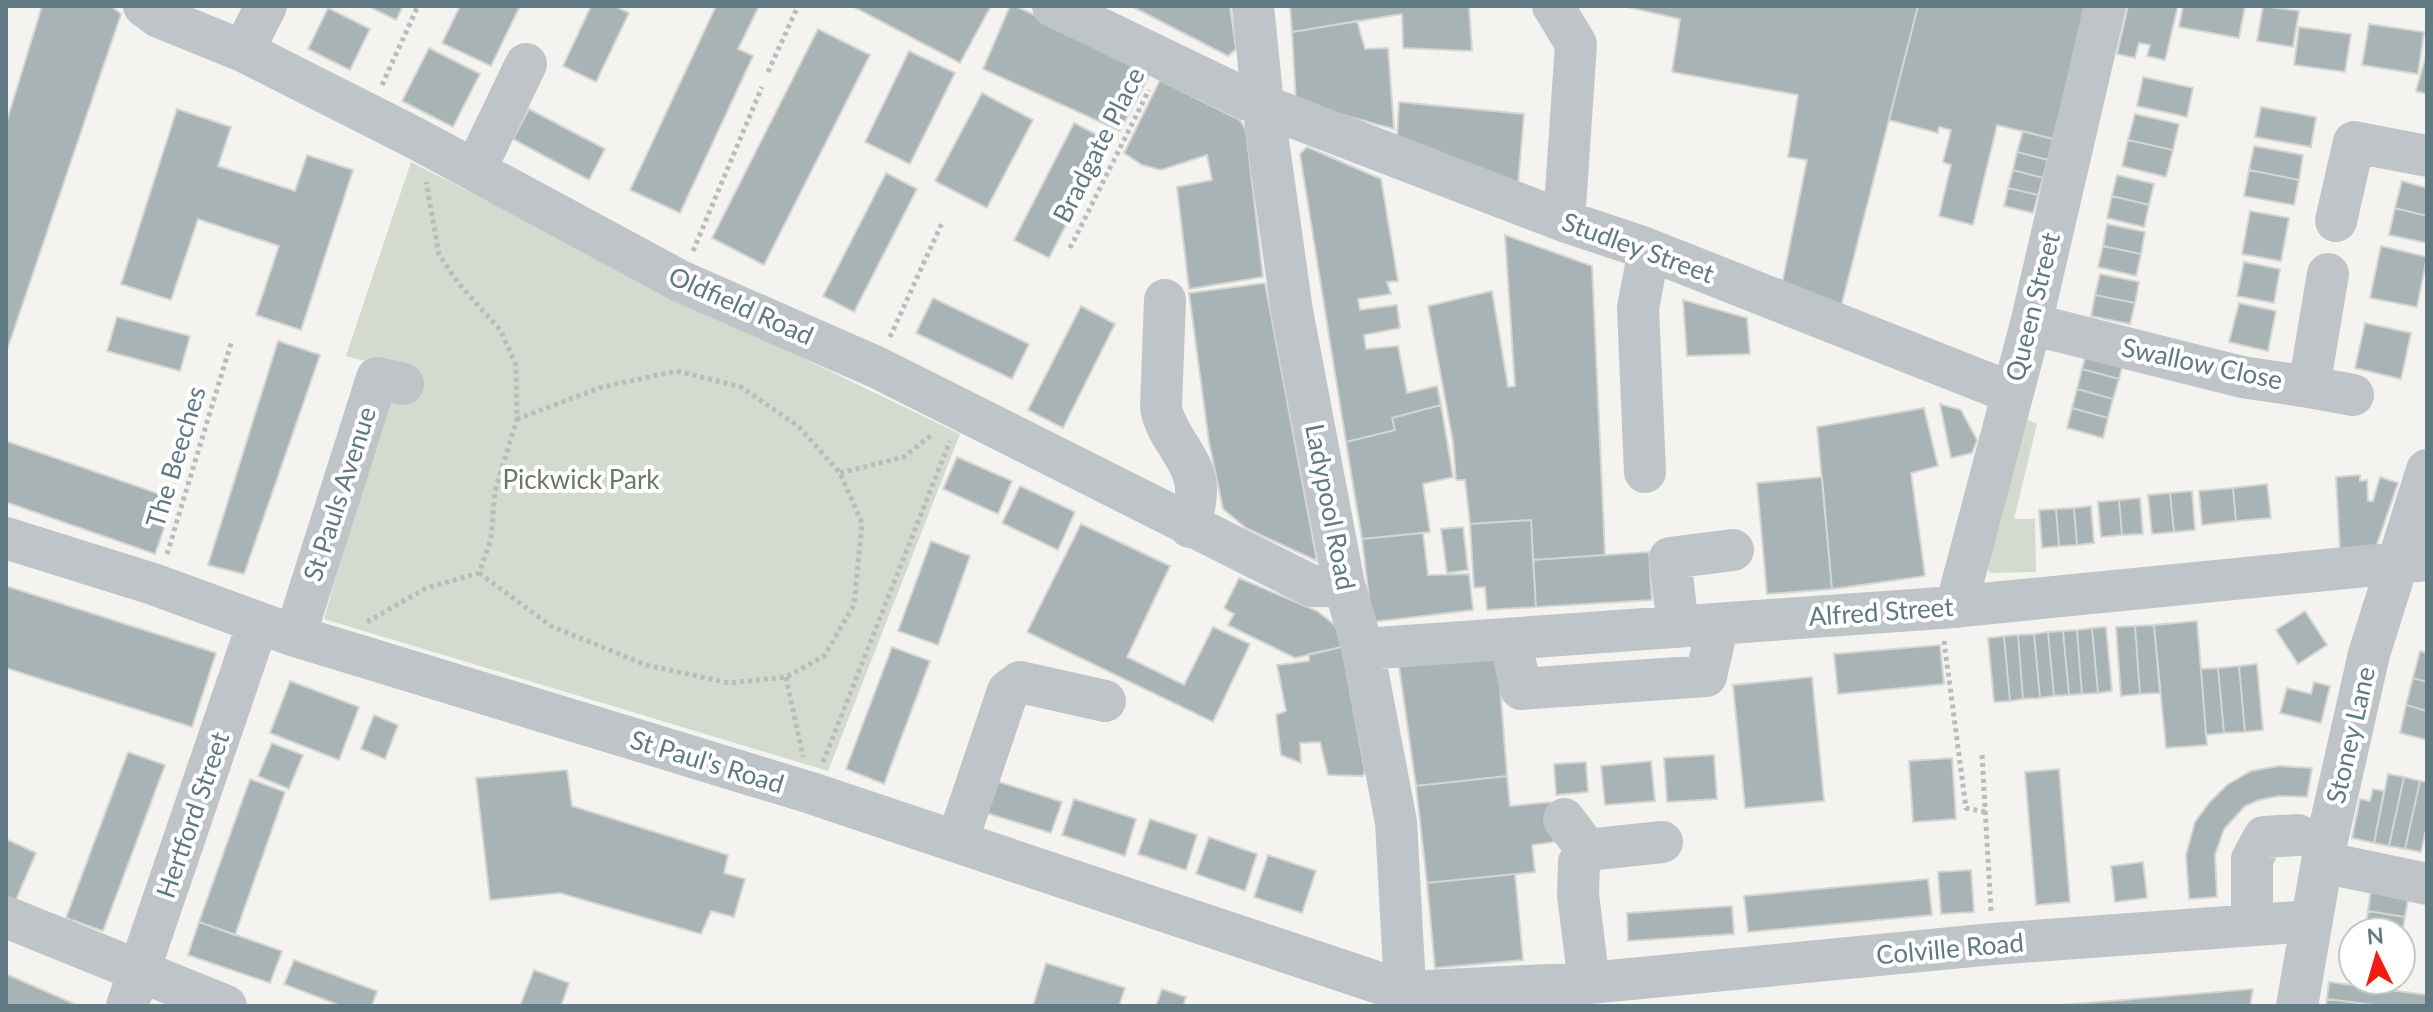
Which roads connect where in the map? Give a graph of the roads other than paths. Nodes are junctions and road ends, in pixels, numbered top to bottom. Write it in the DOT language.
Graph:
graph roads {
  1 [pos="144,6"];
  2 [pos="266,6"];
  3 [pos="1053,6"];
  4 [pos="1253,6"];
  5 [pos="1553,6"];
  6 [pos="2105,6"];
  7 [pos="243,51"];
  8 [pos="526,64"];
  9 [pos="1263,105"];
  10 [pos="2427,156"];
  11 [pos="475,170"];
  12 [pos="1564,221"];
  13 [pos="2336,221"];
  14 [pos="1649,250"];
  15 [pos="2328,274"];
  16 [pos="1165,300"];
  17 [pos="2031,324"];
  18 [pos="403,384"];
  19 [pos="2309,387"];
  20 [pos="2012,393"];
  21 [pos="2353,395"];
  22 [pos="2427,470"];
  23 [pos="1645,472"];
  24 [pos="1190,527"];
  25 [pos="6,538"];
  26 [pos="1733,550"];
  27 [pos="2412,561"];
  28 [pos="1344,585"];
  29 [pos="1948,607"];
  30 [pos="1698,625"];
  31 [pos="293,635"];
  32 [pos="1510,639"];
  33 [pos="1363,649"];
  34 [pos="1105,701"];
  35 [pos="957,842"];
  36 [pos="1662,842"];
  37 [pos="2310,849"];
  38 [pos="2427,884"];
  39 [pos="6,917"];
  40 [pos="2311,921"];
  41 [pos="2252,924"];
  42 [pos="1589,983"];
  43 [pos="133,989"];
  44 [pos="1406,999"];
  45 [pos="226,1006"];
  46 [pos="2297,1006"];
  1 -- 7 [label="street, Oldfield Road"];
  2 -- 7 [label="street"];
  3 -- 9 [label="street, Studley Street"];
  4 -- 9 [label="street, Ladypool Road"];
  5 -- 12 [label="street"];
  6 -- 17 [label="street, Queen Street"];
  7 -- 11 [label="street, Oldfield Road"];
  8 -- 11 [label="street"];
  9 -- 12 [label="street, Studley Street"];
  9 -- 28 [label="street, Ladypool Road"];
  10 -- 13 [label="street"];
  11 -- 24 [label="street, Oldfield Road"];
  12 -- 14 [label="street, Studley Street"];
  14 -- 20 [label="street, Studley Street"];
  14 -- 23 [label="street"];
  15 -- 19 [label="street, Swallow Close"];
  16 -- 24 [label="street"];
  17 -- 19 [label="street, Swallow Close"];
  17 -- 20 [label="street, Queen Street"];
  18 -- 31 [label="street, St Pauls Avenue"];
  19 -- 21 [label="street"];
  20 -- 29 [label="street, Queen Street"];
  22 -- 27 [label="street, Stoney Lane"];
  24 -- 28 [label="street, Oldfield Road"];
  25 -- 31 [label="street, St Paul's Road"];
  26 -- 30 [label="street"];
  27 -- 29 [label="street, Alfred Street"];
  27 -- 37 [label="street, Stoney Lane"];
  28 -- 33 [label="street, Ladypool Road"];
  29 -- 30 [label="street, Alfred Street"];
  30 -- 32 [label="street, Alfred Street"];
  30 -- 32 [label="street"];
  31 -- 35 [label="street, St Paul's Road"];
  31 -- 43 [label="street, Hertford Street"];
  32 -- 33 [label="street, Alfred Street"];
  33 -- 44 [label="street, Ladypool Road"];
  34 -- 35 [label="street"];
  35 -- 44 [label="street, St Paul's Road"];
  36 -- 42 [label="street"];
  37 -- 38 [label="street"];
  37 -- 40 [label="street, Stoney Lane"];
  37 -- 41 [label="street"];
  39 -- 43 [label="street"];
  40 -- 41 [label="street, Colville Road"];
  40 -- 46 [label="street, Stoney Lane"];
  41 -- 42 [label="street, Colville Road"];
  42 -- 44 [label="street, Colville Road"];
  43 -- 45 [label="street"];
}
